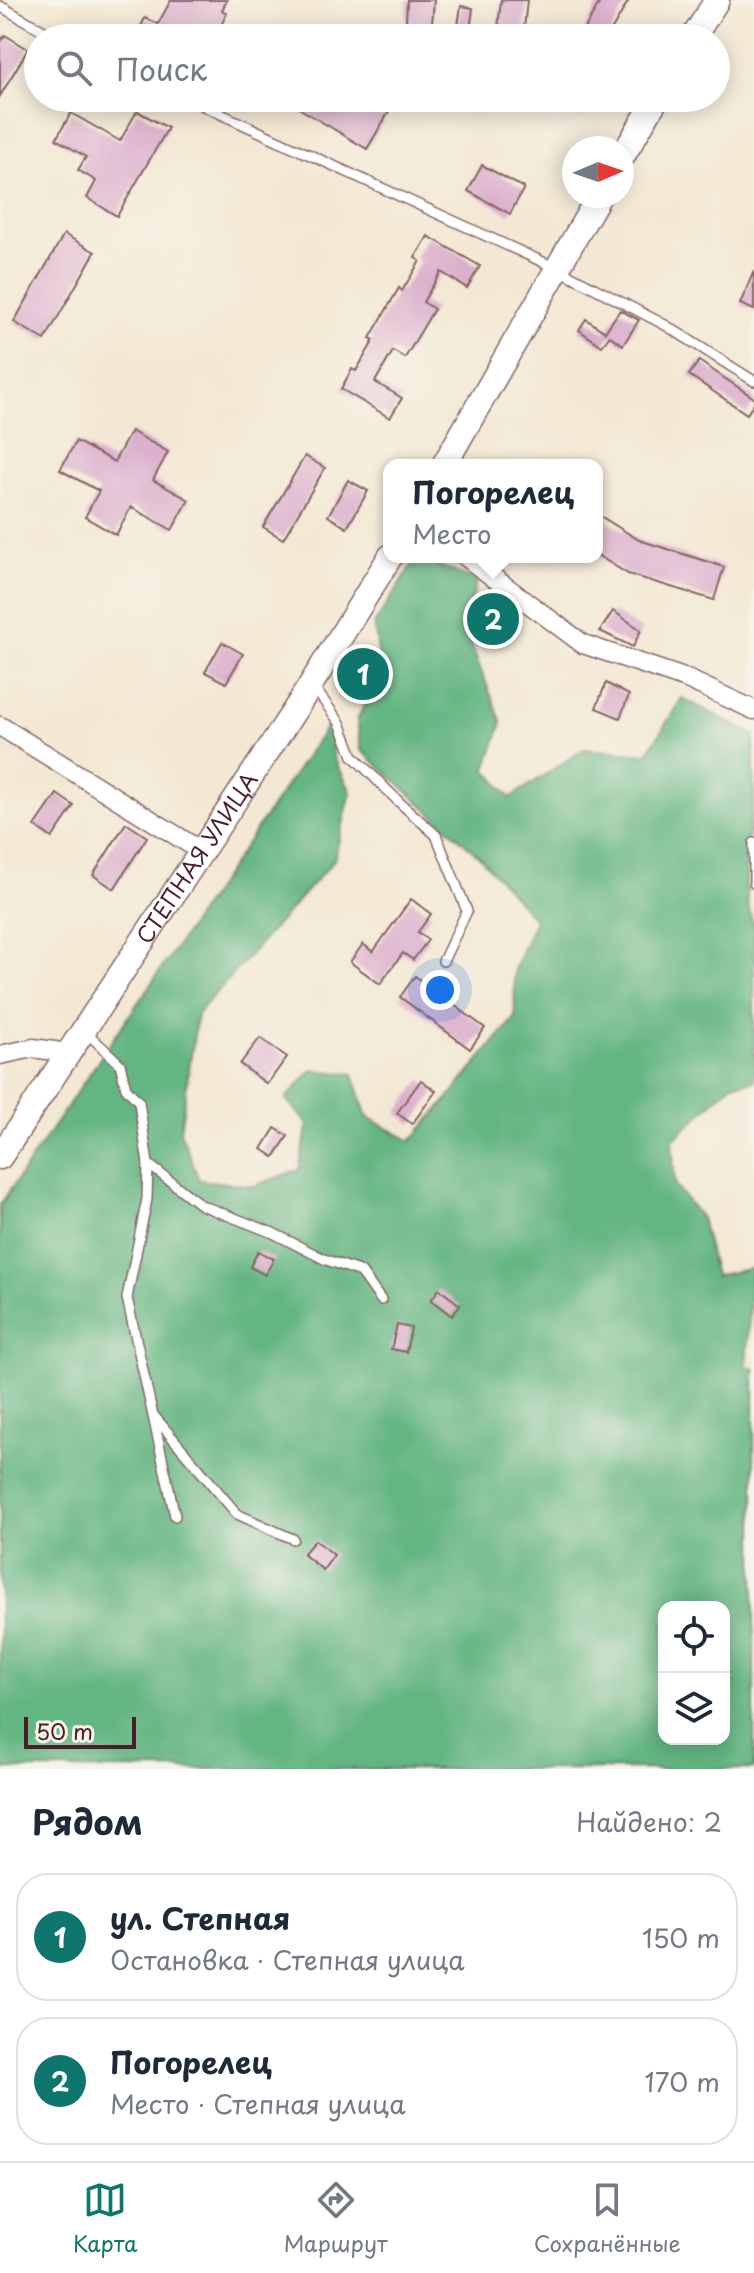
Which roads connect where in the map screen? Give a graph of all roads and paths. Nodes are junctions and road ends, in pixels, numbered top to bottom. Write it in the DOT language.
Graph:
graph roads {
  1 [pos="717,0"];
  2 [pos="0,6"];
  3 [pos="32,24"];
  4 [pos="702,24"];
  5 [pos="216,112"];
  6 [pos="649,112"];
  7 [pos="634,137"];
  8 [pos="592,208"];
  9 [pos="556,268"];
  10 [pos="754,381"];
  11 [pos="447,459"];
  12 [pos="386,563"];
  13 [pos="474,563"];
  14 [pos="311,683"];
  15 [pos="754,710"];
  16 [pos="0,726"];
  17 [pos="754,843"];
  18 [pos="201,851"];
  19 [pos="754,883"];
  20 [pos="443,961"];
  21 [pos="83,1030"];
  22 [pos="68,1053"];
  23 [pos="0,1055"];
  24 [pos="0,1157"];
  25 [pos="148,1164"];
  26 [pos="381,1300"];
  27 [pos="152,1413"];
  28 [pos="175,1516"];
  29 [pos="293,1539"];
  1 -- 4 [label="street"];
  2 -- 3 [label="lane"];
  5 -- 9 [label="lane"];
  6 -- 7 [label="street"];
  8 -- 9 [label="street"];
  9 -- 10 [label="lane"];
  9 -- 11 [label="street"];
  12 -- 14 [label="street, СТЕПНАЯ УЛИЦА"];
  13 -- 15 [label="street"];
  14 -- 18 [label="street, СТЕПНАЯ УЛИЦА"];
  14 -- 20 [label="lane"];
  16 -- 18 [label="street"];
  17 -- 19 [label="lane"];
  18 -- 21 [label="street, СТЕПНАЯ УЛИЦА"];
  21 -- 22 [label="street, СТЕПНАЯ УЛИЦА"];
  21 -- 25 [label="lane"];
  22 -- 23 [label="street"];
  22 -- 24 [label="street, СТЕПНАЯ УЛИЦА"];
  25 -- 26 [label="lane"];
  25 -- 27 [label="lane"];
  27 -- 28 [label="lane"];
  27 -- 29 [label="lane"];
}
